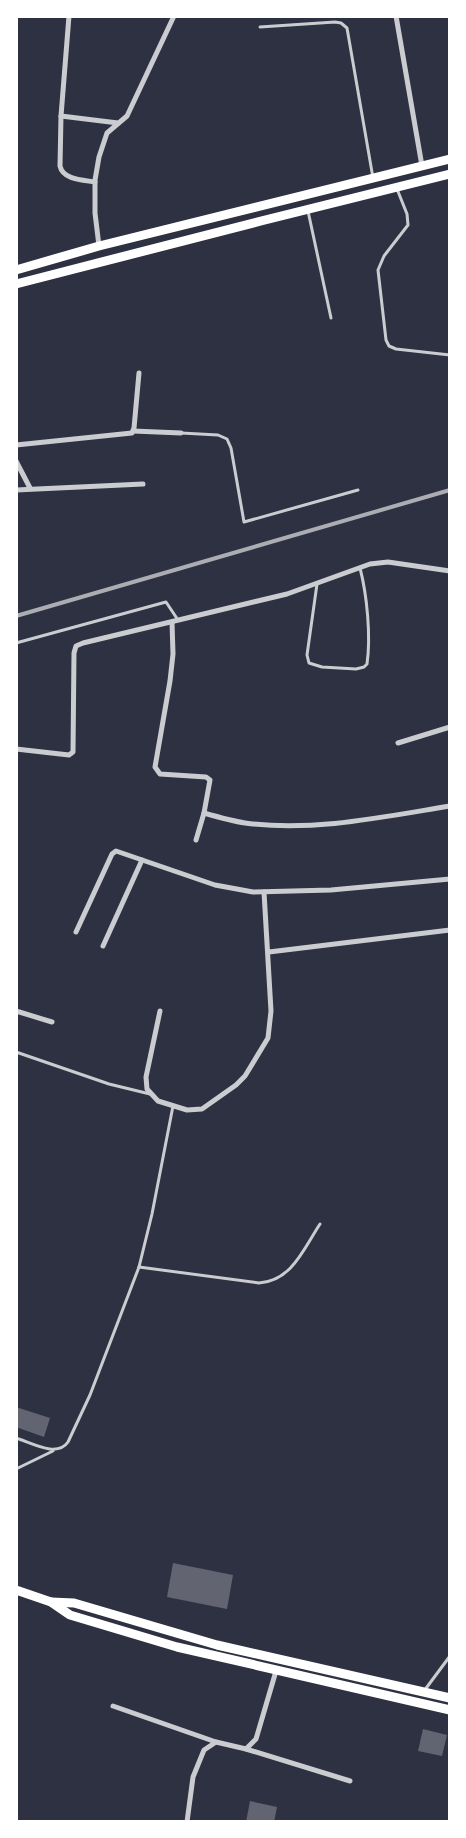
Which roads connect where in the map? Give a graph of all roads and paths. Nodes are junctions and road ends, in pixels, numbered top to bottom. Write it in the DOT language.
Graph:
graph roads {
  1 [pos="69,16"];
  2 [pos="174,16"];
  3 [pos="396,16"];
  4 [pos="260,27"];
  5 [pos="61,116"];
  6 [pos="118,123"];
  7 [pos="450,159"];
  8 [pos="422,166"];
  9 [pos="450,174"];
  10 [pos="374,178"];
  11 [pos="95,182"];
  12 [pos="396,188"];
  13 [pos="308,209"];
  14 [pos="99,246"];
  15 [pos="16,270"];
  16 [pos="16,284"];
  17 [pos="331,318"];
  18 [pos="450,355"];
  19 [pos="139,373"];
  20 [pos="133,431"];
  21 [pos="181,433"];
  22 [pos="16,445"];
  23 [pos="16,461"];
  24 [pos="143,484"];
  25 [pos="30,488"];
  26 [pos="16,490"];
  27 [pos="358,490"];
  28 [pos="359,566"];
  29 [pos="450,571"];
  30 [pos="317,583"];
  31 [pos="175,621"];
  32 [pos="16,643"];
  33 [pos="450,727"];
  34 [pos="398,743"];
  35 [pos="16,749"];
  36 [pos="450,806"];
  37 [pos="204,813"];
  38 [pos="196,840"];
  39 [pos="142,860"];
  40 [pos="450,879"];
  41 [pos="264,892"];
  42 [pos="450,930"];
  43 [pos="75,932"];
  44 [pos="103,946"];
  45 [pos="268,952"];
  46 [pos="16,1011"];
  47 [pos="160,1011"];
  48 [pos="52,1022"];
  49 [pos="16,1052"];
  50 [pos="150,1094"];
  51 [pos="173,1106"];
  52 [pos="320,1224"];
  53 [pos="139,1267"];
  54 [pos="16,1438"];
  55 [pos="54,1450"];
  56 [pos="16,1468"];
  57 [pos="16,1590"];
  58 [pos="51,1602"];
  59 [pos="450,1656"];
  60 [pos="276,1671"];
  61 [pos="423,1692"];
  62 [pos="450,1698"];
  63 [pos="113,1706"];
  64 [pos="450,1710"];
  65 [pos="216,1742"];
  66 [pos="246,1749"];
  67 [pos="351,1781"];
  68 [pos="187,1821"];
  1 -- 5 [label="street"];
  2 -- 6 [label="street"];
  3 -- 8 [label="street"];
  4 -- 10 [label="lane"];
  5 -- 6 [label="street"];
  5 -- 11 [label="street"];
  6 -- 11 [label="street"];
  7 -- 8 [label="main road"];
  8 -- 10 [label="main road"];
  9 -- 12 [label="main road"];
  10 -- 14 [label="main road"];
  11 -- 14 [label="street"];
  12 -- 13 [label="main road"];
  12 -- 18 [label="lane"];
  13 -- 16 [label="main road"];
  13 -- 17 [label="lane"];
  14 -- 15 [label="main road"];
  19 -- 20 [label="street"];
  20 -- 21 [label="street"];
  20 -- 22 [label="street"];
  21 -- 27 [label="lane"];
  23 -- 25 [label="street"];
  24 -- 25 [label="street"];
  25 -- 26 [label="street"];
  28 -- 29 [label="street"];
  28 -- 30 [label="street"];
  28 -- 30 [label="lane"];
  30 -- 31 [label="street"];
  31 -- 32 [label="lane"];
  31 -- 35 [label="street"];
  31 -- 37 [label="street"];
  33 -- 34 [label="street"];
  36 -- 37 [label="street"];
  37 -- 38 [label="street"];
  39 -- 41 [label="street"];
  39 -- 43 [label="street"];
  39 -- 44 [label="street"];
  40 -- 41 [label="street"];
  41 -- 45 [label="street"];
  42 -- 45 [label="street"];
  45 -- 51 [label="street"];
  46 -- 48 [label="street"];
  47 -- 50 [label="street"];
  49 -- 50 [label="lane"];
  50 -- 51 [label="street"];
  51 -- 53 [label="lane"];
  52 -- 53 [label="lane"];
  53 -- 55 [label="lane"];
  54 -- 55 [label="lane"];
  55 -- 56 [label="lane"];
  57 -- 58 [label="main road"];
  58 -- 60 [label="main road"];
  58 -- 61 [label="main road"];
  59 -- 61 [label="lane"];
  60 -- 64 [label="main road"];
  60 -- 66 [label="street"];
  61 -- 62 [label="main road"];
  63 -- 65 [label="street"];
  65 -- 66 [label="street"];
  65 -- 68 [label="street"];
  66 -- 67 [label="street"];
}
